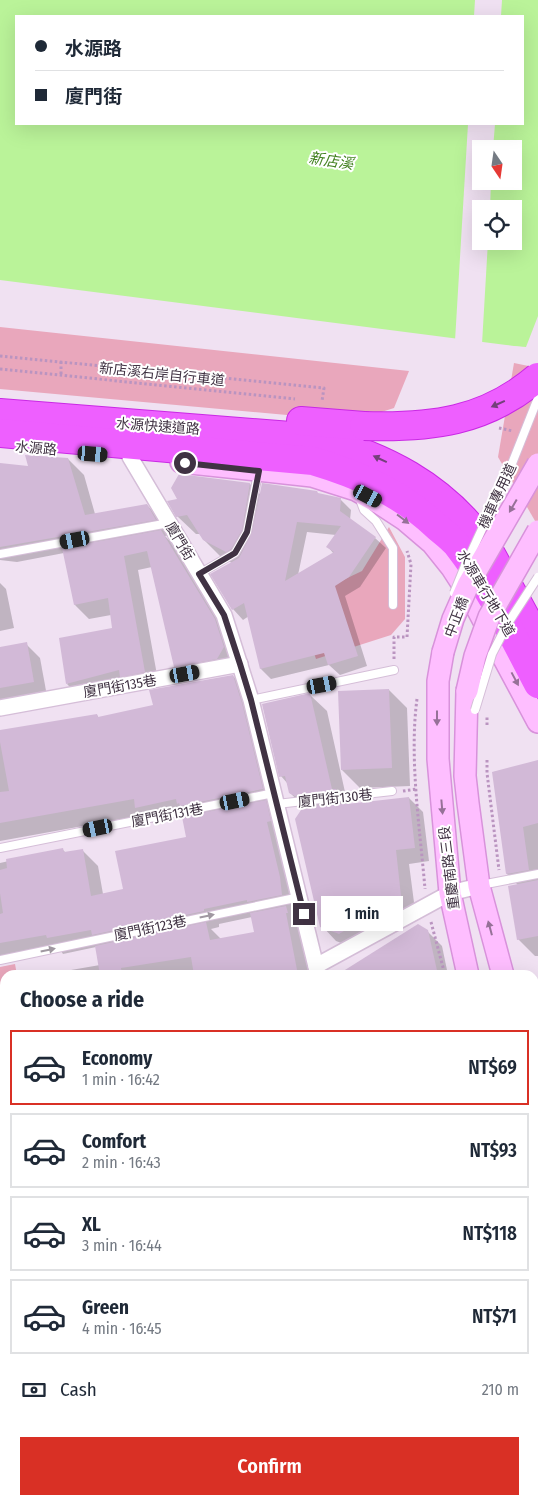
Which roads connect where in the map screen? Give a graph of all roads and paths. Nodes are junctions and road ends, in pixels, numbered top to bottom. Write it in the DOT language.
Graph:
graph roads {
  1 [pos="0,356"];
  2 [pos="61,361"];
  3 [pos="0,369"];
  4 [pos="61,374"];
  5 [pos="538,377"];
  6 [pos="0,398"];
  7 [pos="538,398"];
  8 [pos="303,400"];
  9 [pos="312,400"];
  10 [pos="0,413"];
  11 [pos="0,433"];
  12 [pos="0,445"];
  13 [pos="130,457"];
  14 [pos="314,458"];
  15 [pos="538,464"];
  16 [pos="259,471"];
  17 [pos="356,490"];
  18 [pos="169,523"];
  19 [pos="538,531"];
  20 [pos="0,554"];
  21 [pos="411,564"];
  22 [pos="199,574"];
  23 [pos="538,577"];
  24 [pos="393,605"];
  25 [pos="538,641"];
  26 [pos="441,650"];
  27 [pos="240,664"];
  28 [pos="394,670"];
  29 [pos="532,693"];
  30 [pos="251,700"];
  31 [pos="471,700"];
  32 [pos="0,708"];
  33 [pos="538,722"];
  34 [pos="487,724"];
  35 [pos="487,734"];
  36 [pos="487,754"];
  37 [pos="438,759"];
  38 [pos="392,792"];
  39 [pos="276,799"];
  40 [pos="0,848"];
  41 [pos="538,874"];
  42 [pos="500,881"];
  43 [pos="479,886"];
  44 [pos="450,893"];
  45 [pos="300,897"];
  46 [pos="429,914"];
  47 [pos="0,960"];
  48 [pos="317,970"];
  49 [pos="319,970"];
  50 [pos="444,970"];
  51 [pos="467,970"];
  52 [pos="502,970"];
  1 -- 2 [label="path"];
  2 -- 4 [label="path"];
  2 -- 9 [label="path"];
  3 -- 4 [label="path, 新店溪右岸自行車道"];
  4 -- 8 [label="path, 新店溪右岸自行車道"];
  5 -- 6 [label="highway, one-way, bridge"];
  7 -- 26 [label="lane, 機車專用道, bridge"];
  10 -- 14 [label="highway, 水源快速道路"];
  11 -- 14 [label="highway, 水源快速道路"];
  12 -- 13 [label="main road, 水源路"];
  13 -- 16 [label="main road, 水源路"];
  13 -- 18 [label="street, 廈門街"];
  14 -- 16 [label="main road, 水源路"];
  14 -- 17 [label="main road, 水源車行地下道"];
  25 -- 14 [label="highway, 水源車行地下道, one-way"];
  14 -- 29 [label="highway, 水源車行地下道"];
  15 -- 26 [label="main road, 中正橋, one-way, bridge"];
  16 -- 22 [label="lane"];
  17 -- 24 [label="lane"];
  17 -- 29 [label="main road, 水源車行地下道, one-way"];
  18 -- 20 [label="lane"];
  18 -- 22 [label="street, 廈門街"];
  19 -- 31 [label="main road, bridge"];
  21 -- 28 [label="path"];
  22 -- 27 [label="street, 廈門街"];
  23 -- 31 [label="lane, bridge"];
  26 -- 37 [label="main road, 中正橋, one-way"];
  27 -- 30 [label="street, 廈門街"];
  27 -- 32 [label="street, 廈門街135巷"];
  28 -- 30 [label="lane"];
  29 -- 33 [label="main road"];
  30 -- 39 [label="street, 廈門街"];
  31 -- 43 [label="main road, 重慶南路三段"];
  34 -- 35 [label="path"];
  36 -- 42 [label="path"];
  37 -- 44 [label="main road, 重慶南路三段, one-way"];
  38 -- 39 [label="lane, 廈門街130巷"];
  39 -- 40 [label="lane, 廈門街131巷"];
  39 -- 45 [label="street, 廈門街"];
  41 -- 42 [label="lane"];
  42 -- 43 [label="lane"];
  43 -- 44 [label="street"];
  52 -- 43 [label="main road, 重慶南路三段, one-way"];
  44 -- 49 [label="street"];
  44 -- 51 [label="main road, 重慶南路三段"];
  47 -- 45 [label="lane, 廈門街123巷, one-way"];
  45 -- 48 [label="street, 廈門街"];
  46 -- 50 [label="path"];
}
